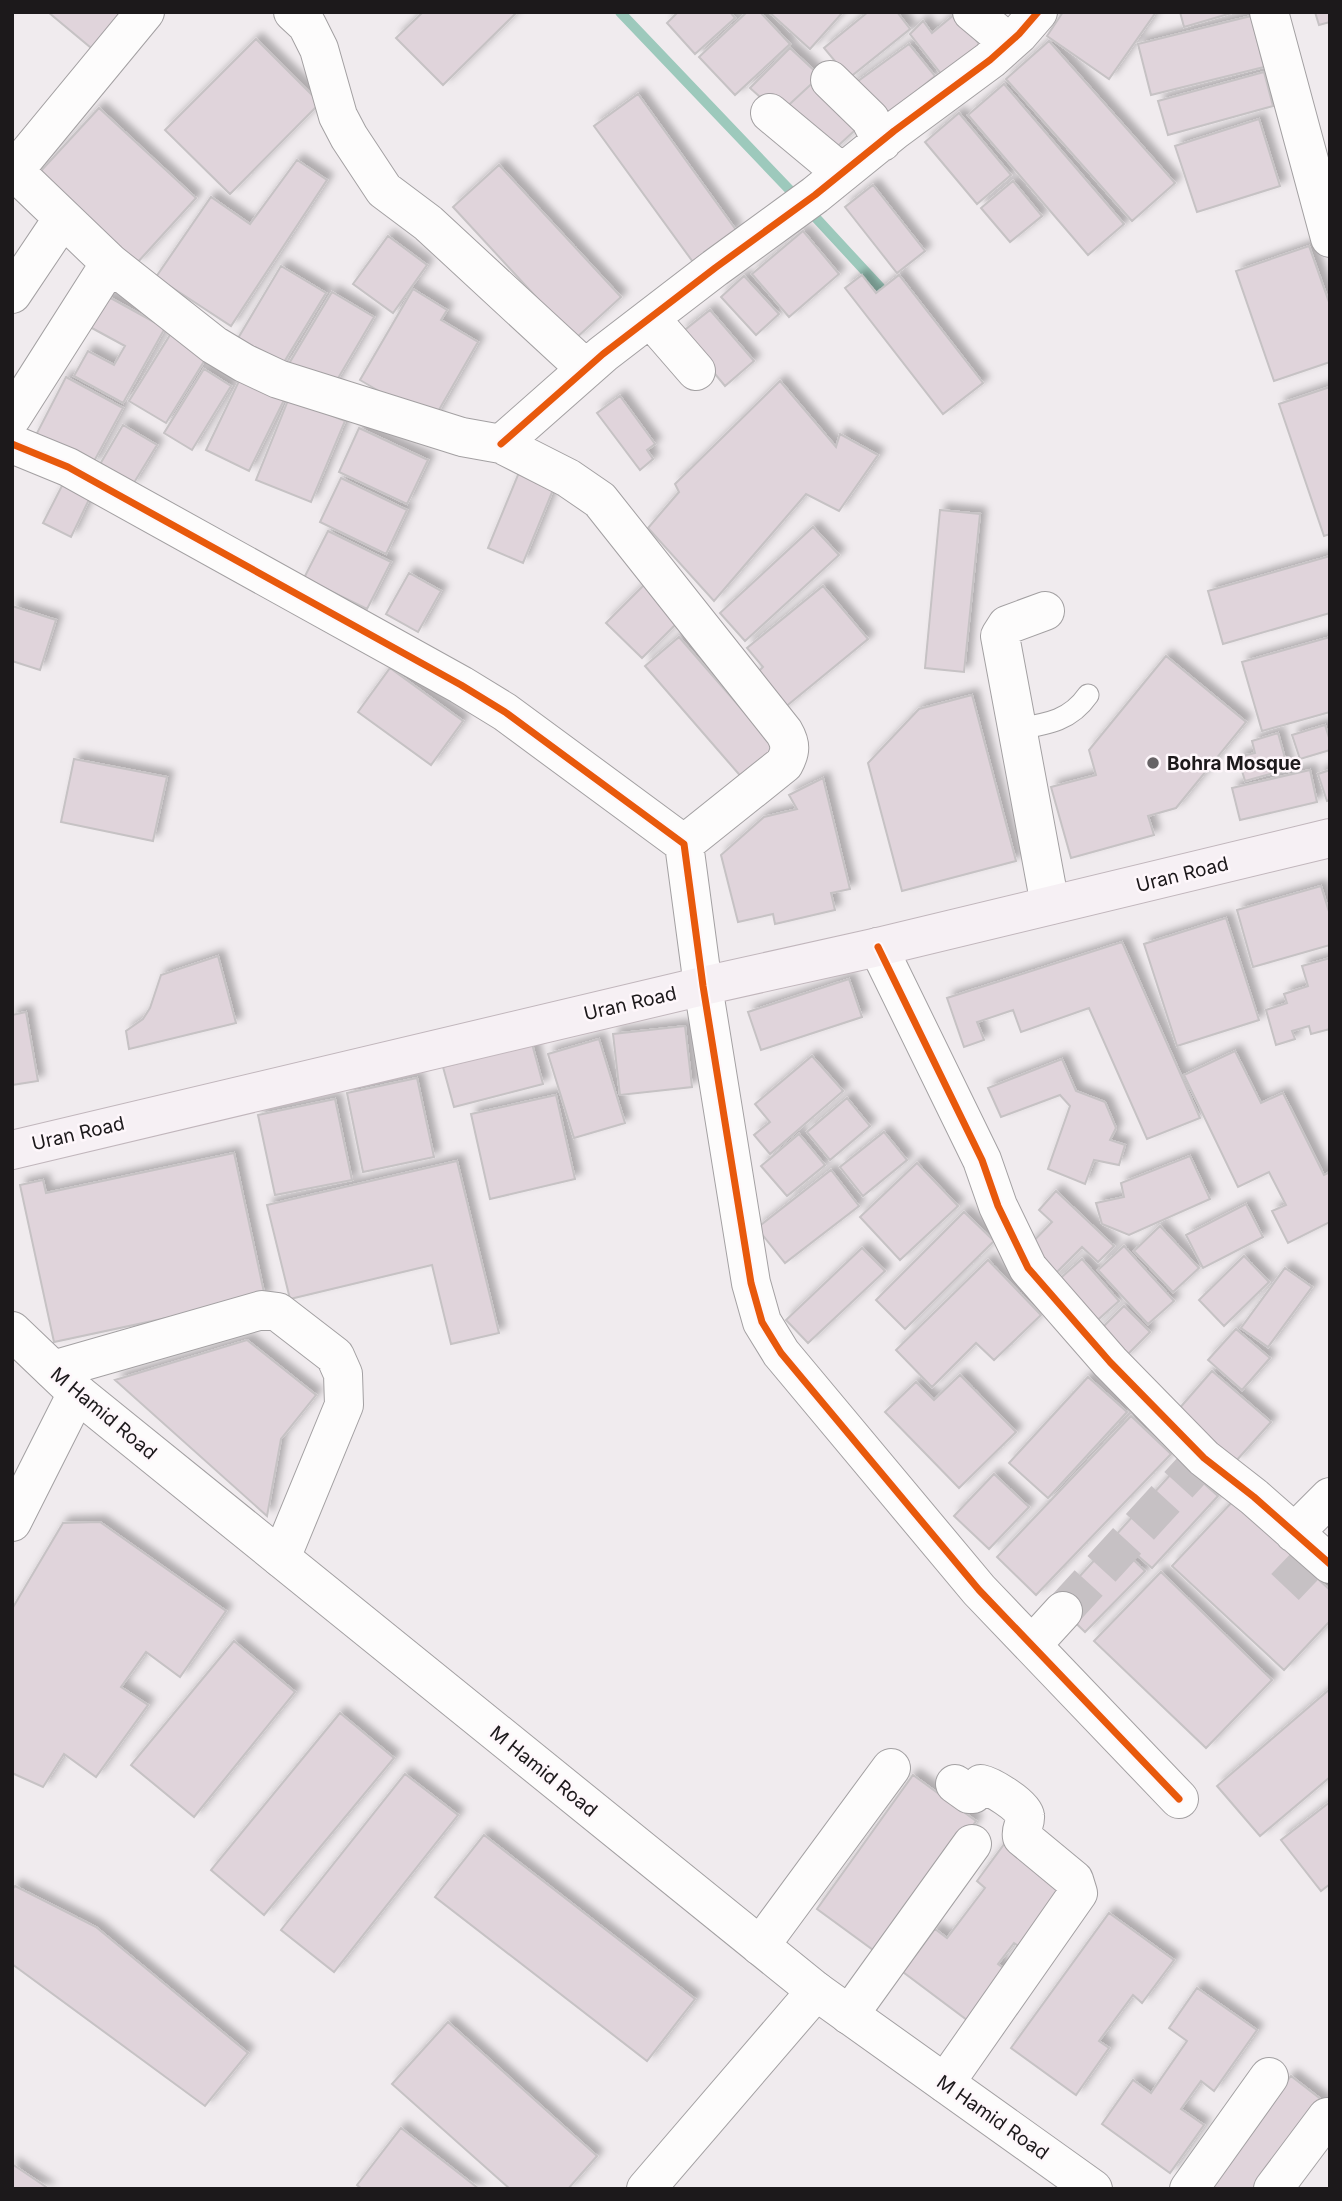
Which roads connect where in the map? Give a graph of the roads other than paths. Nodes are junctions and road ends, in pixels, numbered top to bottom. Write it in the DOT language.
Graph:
graph roads {
  1 [pos="145,12"];
  2 [pos="293,12"];
  3 [pos="972,12"];
  4 [pos="1038,12"];
  5 [pos="1269,12"];
  6 [pos="1009,43"];
  7 [pos="830,80"];
  8 [pos="770,113"];
  9 [pos="882,142"];
  10 [pos="1320,167"];
  11 [pos="13,170"];
  12 [pos="828,184"];
  13 [pos="63,218"];
  14 [pos="1330,238"];
  15 [pos="110,263"];
  16 [pos="12,294"];
  17 [pos="650,318"];
  18 [pos="586,369"];
  19 [pos="696,371"];
  20 [pos="12,417"];
  21 [pos="12,444"];
  22 [pos="501,444"];
  23 [pos="1045,611"];
  24 [pos="1088,695"];
  25 [pos="1017,729"];
  26 [pos="1330,838"];
  27 [pos="684,844"];
  28 [pos="1050,905"];
  29 [pos="878,947"];
  30 [pos="704,986"];
  31 [pos="12,1150"];
  32 [pos="12,1331"];
  33 [pos="65,1381"];
  34 [pos="1330,1497"];
  35 [pos="12,1522"];
  36 [pos="1312,1554"];
  37 [pos="281,1558"];
  38 [pos="1063,1611"];
  39 [pos="1032,1644"];
  40 [pos="891,1768"];
  41 [pos="955,1784"];
  42 [pos="1179,1799"];
  43 [pos="972,1844"];
  44 [pos="760,1946"];
  45 [pos="816,1991"];
  46 [pos="849,2015"];
  47 [pos="1269,2077"];
  48 [pos="945,2083"];
  49 [pos="1327,2117"];
  50 [pos="646,2189"];
  51 [pos="1093,2189"];
  52 [pos="1189,2189"];
  53 [pos="1273,2189"];
  1 -- 11 [label="street"];
  2 -- 18 [label="street"];
  3 -- 6 [label="street"];
  4 -- 6 [label="street"];
  5 -- 10 [label="street"];
  6 -- 9 [label="street"];
  7 -- 9 [label="street"];
  8 -- 12 [label="street"];
  9 -- 12 [label="street"];
  10 -- 14 [label="street"];
  11 -- 13 [label="street"];
  12 -- 17 [label="street"];
  13 -- 15 [label="street"];
  13 -- 16 [label="street"];
  15 -- 20 [label="street"];
  15 -- 22 [label="street"];
  17 -- 18 [label="street"];
  17 -- 19 [label="street"];
  18 -- 22 [label="street"];
  21 -- 27 [label="street"];
  22 -- 27 [label="street"];
  23 -- 25 [label="street"];
  24 -- 25 [label="lane"];
  25 -- 28 [label="street"];
  26 -- 28 [label="main road, Uran Road"];
  27 -- 30 [label="street"];
  28 -- 29 [label="main road, Uran Road"];
  29 -- 30 [label="main road, Uran Road"];
  29 -- 36 [label="street"];
  30 -- 31 [label="main road, Uran Road"];
  30 -- 39 [label="street"];
  32 -- 33 [label="street, M Hamid Road"];
  33 -- 35 [label="street"];
  33 -- 37 [label="street, M Hamid Road"];
  33 -- 37 [label="street"];
  34 -- 36 [label="street"];
  37 -- 44 [label="street, M Hamid Road"];
  38 -- 39 [label="street"];
  39 -- 42 [label="street"];
  40 -- 44 [label="street"];
  41 -- 48 [label="street"];
  43 -- 46 [label="street"];
  44 -- 45 [label="street, M Hamid Road"];
  45 -- 46 [label="street, M Hamid Road"];
  45 -- 50 [label="street"];
  46 -- 48 [label="street, M Hamid Road"];
  47 -- 52 [label="street"];
  48 -- 51 [label="street, M Hamid Road"];
  49 -- 53 [label="street"];
}
